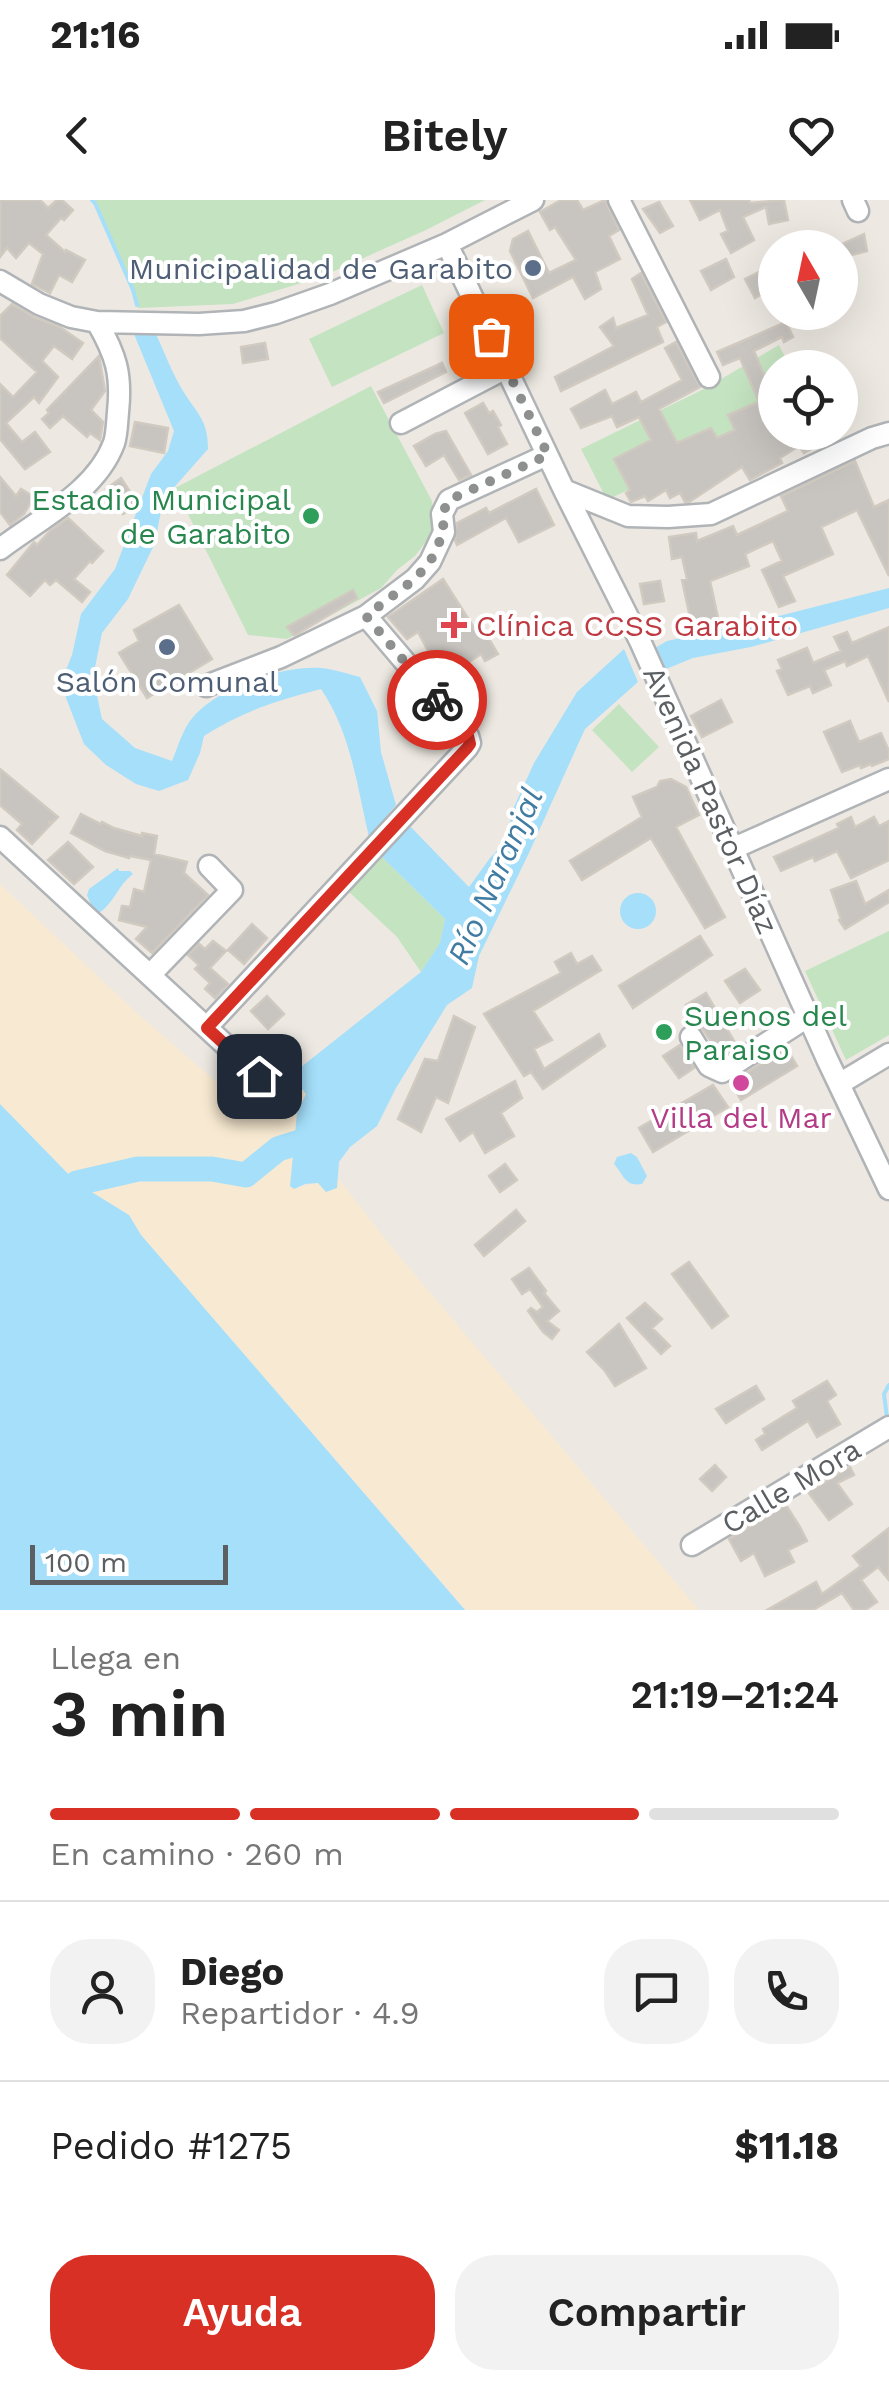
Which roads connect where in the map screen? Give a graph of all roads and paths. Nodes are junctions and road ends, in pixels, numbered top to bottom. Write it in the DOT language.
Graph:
graph roads {
  1 [pos="533,200"];
  2 [pos="619,200"];
  3 [pos="448,244"];
  4 [pos="0,281"];
  5 [pos="97,322"];
  6 [pos="506,368"];
  7 [pos="709,376"];
  8 [pos="401,423"];
  9 [pos="889,433"];
  10 [pos="548,455"];
  11 [pos="564,490"];
  12 [pos="0,548"];
  13 [pos="366,616"];
  14 [pos="206,686"];
  15 [pos="889,779"];
  16 [pos="0,837"];
  17 [pos="734,848"];
  18 [pos="209,866"];
  19 [pos="150,975"];
  20 [pos="809,1016"];
  21 [pos="207,1028"];
  22 [pos="691,1036"];
  23 [pos="889,1054"];
  24 [pos="259,1076"];
  25 [pos="839,1084"];
  26 [pos="883,1168"];
  27 [pos="889,1188"];
  28 [pos="889,1427"];
  29 [pos="692,1545"];
  1 -- 3 [label="street"];
  2 -- 7 [label="street"];
  3 -- 5 [label="street"];
  3 -- 6 [label="street, Avenida Pastor Díaz"];
  4 -- 5 [label="street"];
  5 -- 12 [label="street"];
  6 -- 8 [label="street"];
  6 -- 10 [label="street, Avenida Pastor Díaz"];
  9 -- 11 [label="street"];
  10 -- 11 [label="street, Avenida Pastor Díaz"];
  10 -- 13 [label="street"];
  11 -- 17 [label="street, Avenida Pastor Díaz"];
  13 -- 14 [label="street"];
  13 -- 21 [label="street"];
  15 -- 17 [label="street"];
  16 -- 19 [label="street"];
  17 -- 20 [label="street, Avenida Pastor Díaz"];
  18 -- 19 [label="street"];
  19 -- 21 [label="street"];
  20 -- 22 [label="street"];
  20 -- 25 [label="street, Avenida Pastor Díaz"];
  21 -- 24 [label="street"];
  23 -- 25 [label="street"];
  25 -- 26 [label="street, Avenida Pastor Díaz"];
  26 -- 27 [label="street, Avenida Pastor Díaz"];
  28 -- 29 [label="street, Calle Mora"];
}
